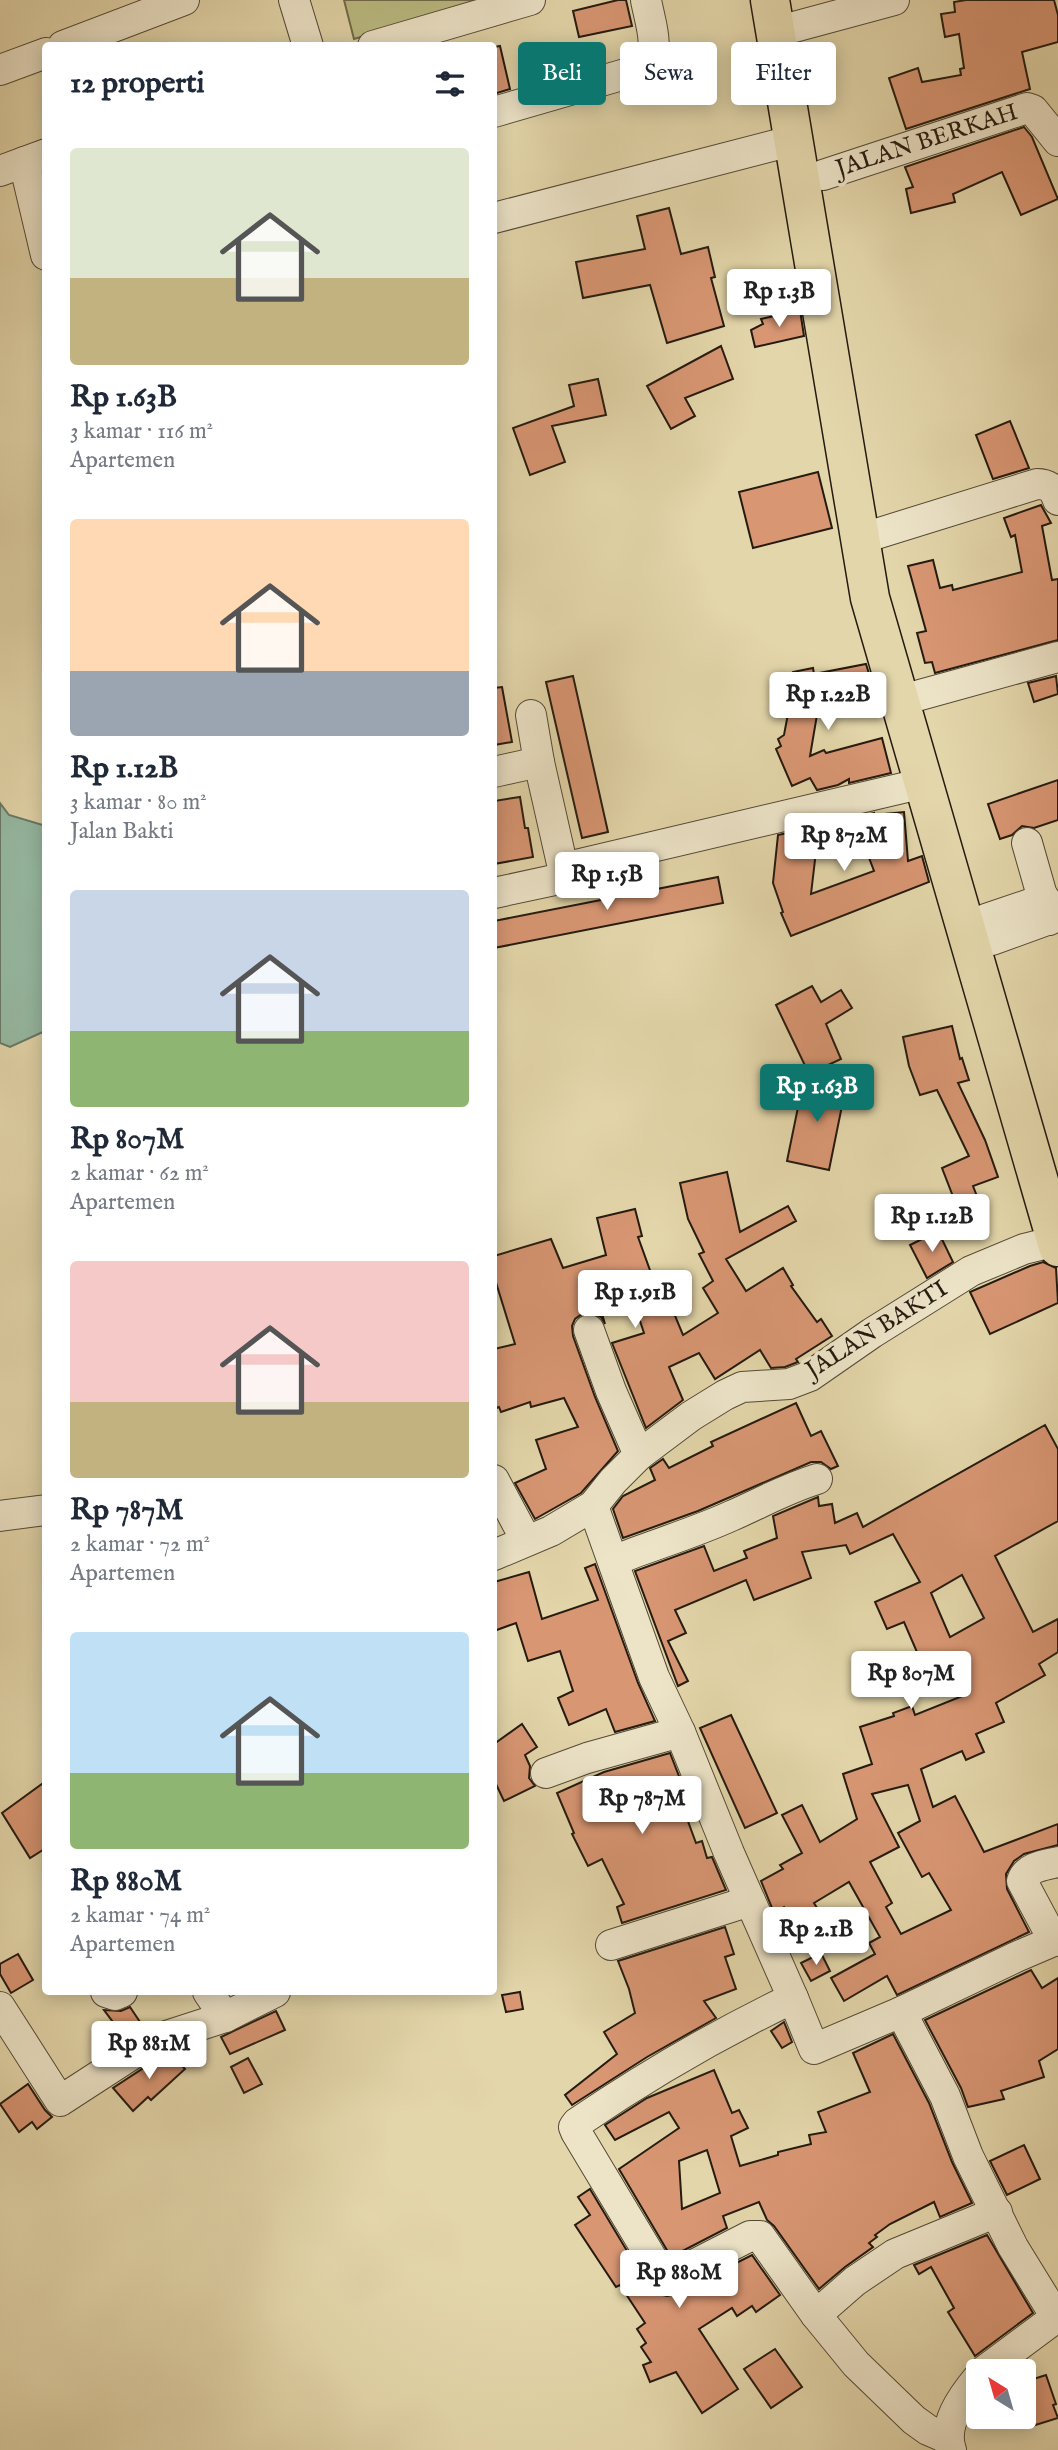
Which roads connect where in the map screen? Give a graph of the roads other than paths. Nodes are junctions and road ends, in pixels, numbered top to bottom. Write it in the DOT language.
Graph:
graph roads {
  1 [pos="184,0"];
  2 [pos="294,0"];
  3 [pos="530,0"];
  4 [pos="646,0"];
  5 [pos="894,0"];
  6 [pos="784,9"];
  7 [pos="74,42"];
  8 [pos="308,42"];
  9 [pos="387,42"];
  10 [pos="42,54"];
  11 [pos="0,71"];
  12 [pos="497,111"];
  13 [pos="795,141"];
  14 [pos="1058,141"];
  15 [pos="23,162"];
  16 [pos="812,178"];
  17 [pos="497,217"];
  18 [pos="42,239"];
  19 [pos="1058,500"];
  20 [pos="869,536"];
  21 [pos="1058,657"];
  22 [pos="920,695"];
  23 [pos="531,715"];
  24 [pos="539,762"];
  25 [pos="497,771"];
  26 [pos="924,783"];
  27 [pos="1027,843"];
  28 [pos="563,869"];
  29 [pos="497,891"];
  30 [pos="1051,912"];
  31 [pos="984,932"];
  32 [pos="1058,1177"];
  33 [pos="1057,1244"];
  34 [pos="589,1331"];
  35 [pos="639,1455"];
  36 [pos="817,1479"];
  37 [pos="497,1486"];
  38 [pos="593,1506"];
  39 [pos="42,1511"];
  40 [pos="0,1516"];
  41 [pos="526,1540"];
  42 [pos="497,1554"];
  43 [pos="612,1558"];
  44 [pos="680,1732"];
  45 [pos="546,1773"];
  46 [pos="1058,1862"];
  47 [pos="750,1901"];
  48 [pos="1056,1940"];
  49 [pos="611,1945"];
  50 [pos="210,1995"];
  51 [pos="269,1995"];
  52 [pos="793,1998"];
  53 [pos="0,2007"];
  54 [pos="901,2012"];
  55 [pos="225,2017"];
  56 [pos="997,2212"];
  57 [pos="816,2315"];
  58 [pos="1057,2316"];
  59 [pos="1000,2359"];
  60 [pos="966,2397"];
  61 [pos="949,2444"];
  1 -- 7 [label="street"];
  2 -- 8 [label="street"];
  3 -- 9 [label="street"];
  4 -- 12 [label="street"];
  5 -- 6 [label="street"];
  6 -- 13 [label="highway"];
  6 -- 16 [label="highway"];
  10 -- 11 [label="street"];
  13 -- 16 [label="highway"];
  13 -- 17 [label="street"];
  14 -- 16 [label="street, JALAN BERKAH"];
  15 -- 18 [label="street"];
  16 -- 20 [label="highway"];
  19 -- 20 [label="street"];
  20 -- 22 [label="highway"];
  20 -- 26 [label="highway"];
  21 -- 22 [label="street"];
  22 -- 31 [label="highway"];
  23 -- 24 [label="street"];
  24 -- 25 [label="street"];
  24 -- 28 [label="street"];
  26 -- 28 [label="street"];
  26 -- 31 [label="highway"];
  27 -- 30 [label="street"];
  28 -- 29 [label="street"];
  30 -- 31 [label="street"];
  31 -- 32 [label="highway"];
  31 -- 33 [label="highway"];
  33 -- 35 [label="street, JALAN BAKTI"];
  34 -- 35 [label="street"];
  35 -- 38 [label="street, JALAN BAKTI"];
  36 -- 43 [label="street"];
  37 -- 41 [label="street"];
  38 -- 41 [label="street, JALAN BAKTI"];
  38 -- 43 [label="street"];
  39 -- 40 [label="street"];
  41 -- 42 [label="street, JALAN BAKTI"];
  43 -- 44 [label="street"];
  44 -- 45 [label="street"];
  44 -- 47 [label="street"];
  46 -- 48 [label="street"];
  47 -- 49 [label="street"];
  47 -- 52 [label="street"];
  48 -- 54 [label="street"];
  50 -- 55 [label="street"];
  51 -- 55 [label="street"];
  52 -- 54 [label="street"];
  52 -- 57 [label="street"];
  53 -- 55 [label="street"];
  54 -- 56 [label="street"];
  56 -- 57 [label="street"];
  56 -- 58 [label="street"];
  57 -- 61 [label="street"];
  58 -- 59 [label="street"];
  60 -- 61 [label="street"];
}
